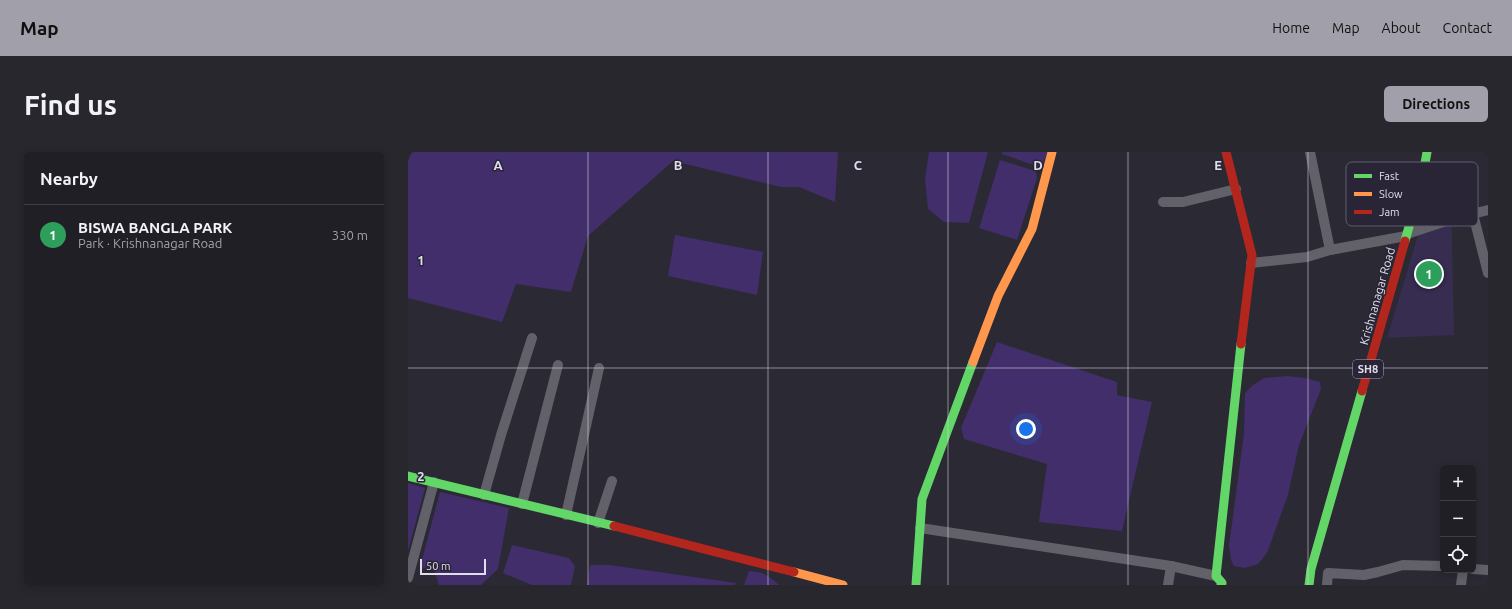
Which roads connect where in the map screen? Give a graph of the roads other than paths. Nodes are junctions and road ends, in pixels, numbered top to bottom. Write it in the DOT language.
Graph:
graph roads {
  1 [pos="1052,152"];
  2 [pos="1226,152"];
  3 [pos="1310,152"];
  4 [pos="1427,152"];
  5 [pos="1425,162"];
  6 [pos="1236,188"];
  7 [pos="1163,202"];
  8 [pos="1488,210"];
  9 [pos="1478,213"];
  10 [pos="1409,226"];
  11 [pos="1431,226"];
  12 [pos="1476,226"];
  13 [pos="1407,234"];
  14 [pos="1330,250"];
  15 [pos="1251,263"];
  16 [pos="1488,273"];
  17 [pos="532,338"];
  18 [pos="558,365"];
  19 [pos="599,368"];
  20 [pos="408,476"];
  21 [pos="612,481"];
  22 [pos="434,482"];
  23 [pos="484,495"];
  24 [pos="522,504"];
  25 [pos="566,515"];
  26 [pos="598,523"];
  27 [pos="920,528"];
  28 [pos="1171,566"];
  29 [pos="1440,566"];
  30 [pos="1476,569"];
  31 [pos="1488,570"];
  32 [pos="1463,573"];
  33 [pos="408,578"];
  34 [pos="1219,580"];
  35 [pos="843,585"];
  36 [pos="916,585"];
  37 [pos="1168,585"];
  38 [pos="1309,585"];
  39 [pos="1327,585"];
  40 [pos="1461,585"];
  1 -- 27 [label="street"];
  2 -- 6 [label="street"];
  3 -- 14 [label="street"];
  4 -- 5 [label="street, Krishnanagar Road / SH8"];
  6 -- 7 [label="street"];
  6 -- 15 [label="street"];
  8 -- 9 [label="street"];
  10 -- 13 [label="street, Krishnanagar Road / SH8"];
  11 -- 13 [label="street"];
  12 -- 16 [label="street"];
  13 -- 14 [label="street"];
  13 -- 38 [label="street, Krishnanagar Road / SH8"];
  14 -- 15 [label="street"];
  15 -- 34 [label="street"];
  17 -- 23 [label="street"];
  18 -- 24 [label="street"];
  19 -- 25 [label="street"];
  20 -- 22 [label="street"];
  21 -- 26 [label="street"];
  22 -- 23 [label="street"];
  22 -- 33 [label="street"];
  23 -- 24 [label="street"];
  24 -- 25 [label="street"];
  25 -- 26 [label="street"];
  26 -- 35 [label="street"];
  27 -- 28 [label="street"];
  27 -- 36 [label="street"];
  28 -- 34 [label="street"];
  28 -- 37 [label="street"];
  29 -- 39 [label="street"];
  30 -- 31 [label="street"];
  32 -- 40 [label="street"];
}
